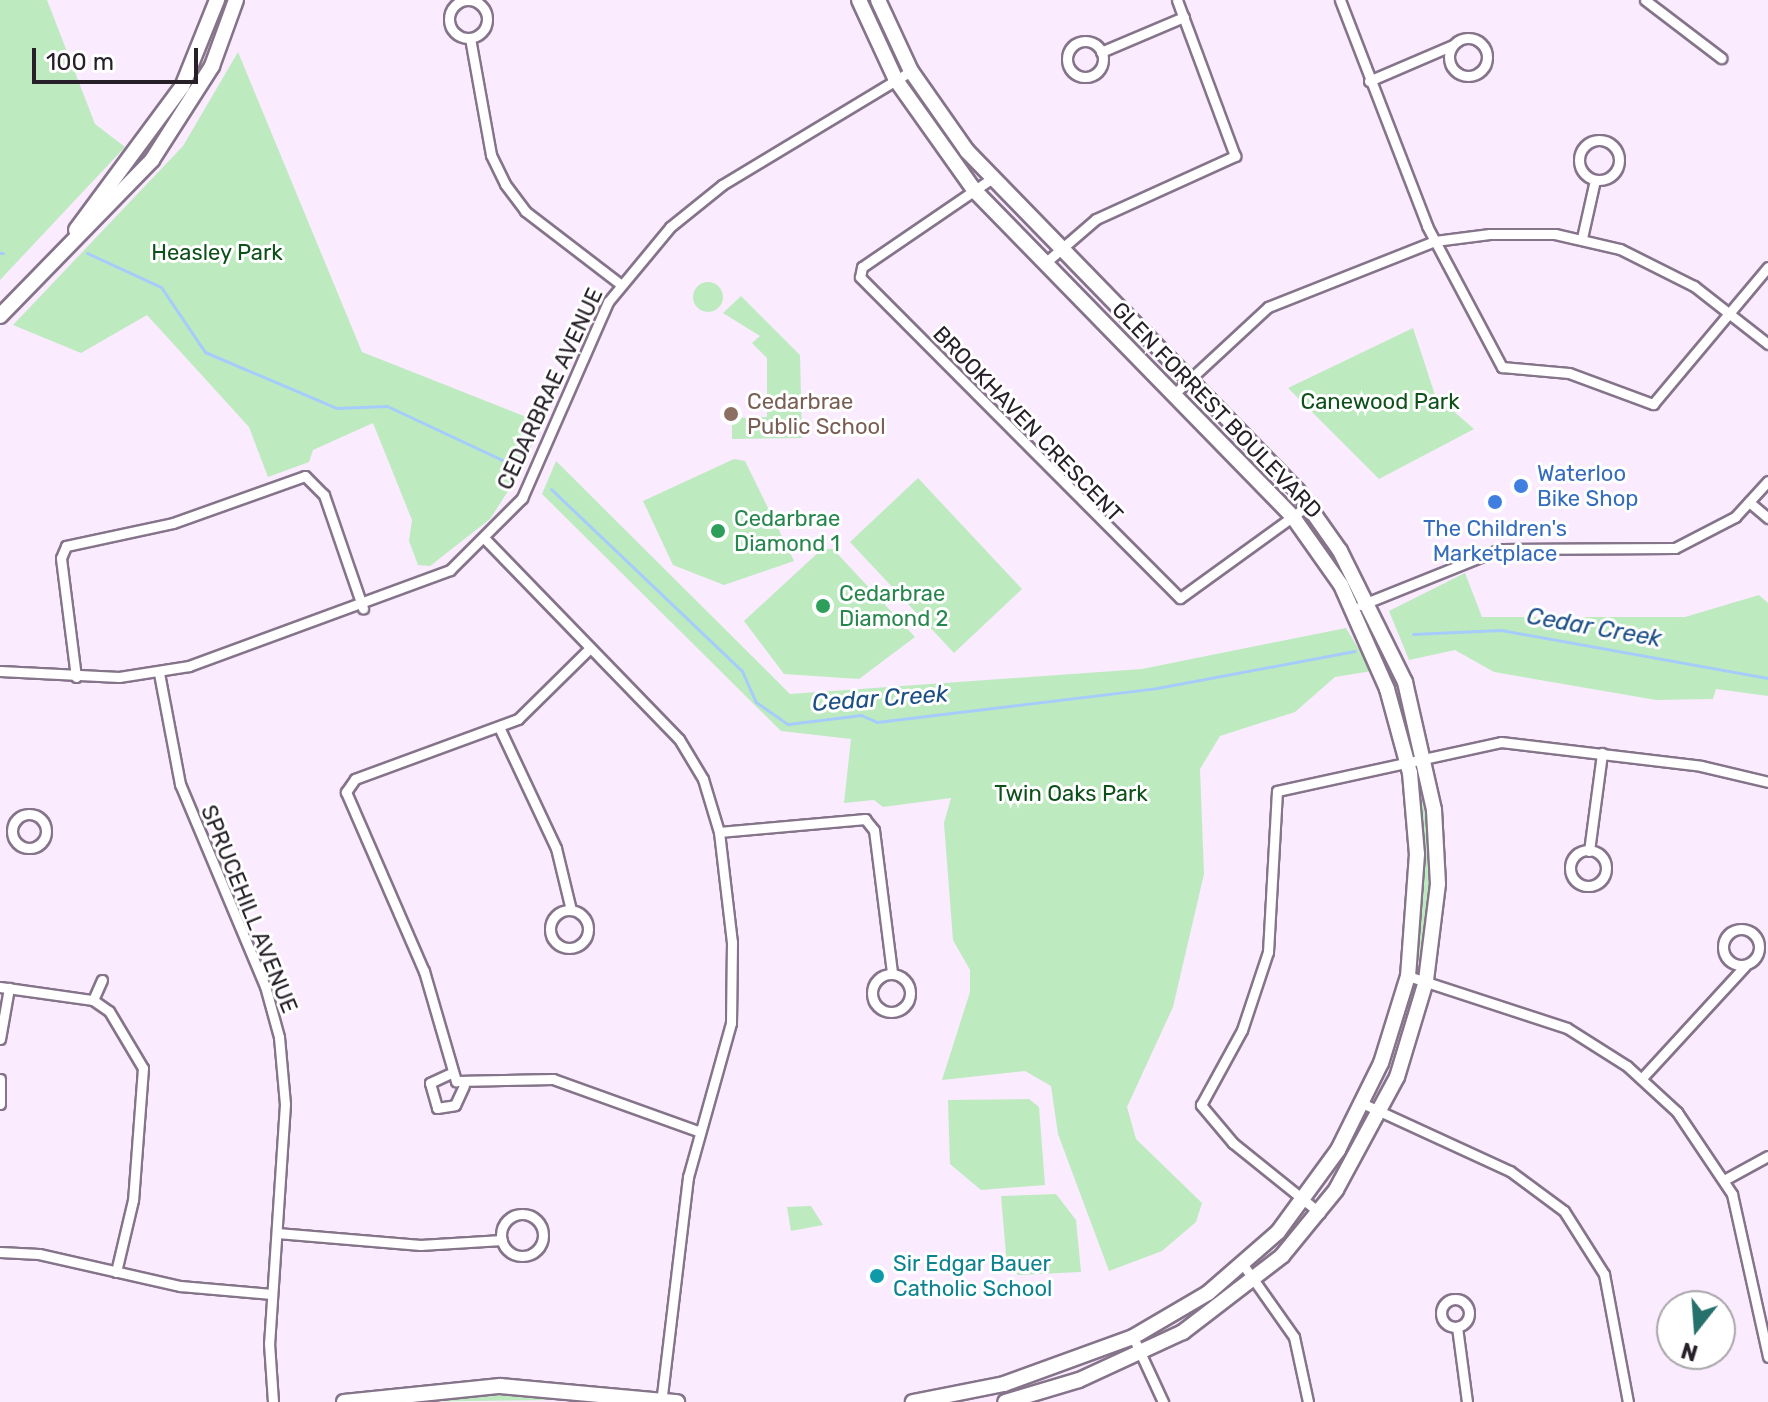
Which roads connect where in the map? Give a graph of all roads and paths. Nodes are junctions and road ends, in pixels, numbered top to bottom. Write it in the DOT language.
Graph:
graph roads {
  1 [pos="217,0"];
  2 [pos="236,0"];
  3 [pos="878,0"];
  4 [pos="1177,0"];
  5 [pos="1340,0"];
  6 [pos="1645,0"];
  7 [pos="862,1"];
  8 [pos="1184,17"];
  9 [pos="470,38"];
  10 [pos="1453,45"];
  11 [pos="1101,52"];
  12 [pos="1721,58"];
  13 [pos="911,71"];
  14 [pos="896,80"];
  15 [pos="1369,81"];
  16 [pos="991,179"];
  17 [pos="1595,180"];
  18 [pos="975,191"];
  19 [pos="1582,238"];
  20 [pos="1435,241"];
  21 [pos="67,243"];
  22 [pos="1059,252"];
  23 [pos="1045,263"];
  24 [pos="1768,267"];
  25 [pos="620,284"];
  26 [pos="1730,312"];
  27 [pos="0,316"];
  28 [pos="1768,344"];
  29 [pos="1187,381"];
  30 [pos="1173,395"];
  31 [pos="1768,481"];
  32 [pos="1749,502"];
  33 [pos="1307,506"];
  34 [pos="1293,517"];
  35 [pos="1768,518"];
  36 [pos="486,540"];
  37 [pos="1369,601"];
  38 [pos="363,608"];
  39 [pos="1354,608"];
  40 [pos="590,648"];
  41 [pos="0,671"];
  42 [pos="159,673"];
  43 [pos="76,677"];
  44 [pos="499,727"];
  45 [pos="1602,753"];
  46 [pos="1426,756"];
  47 [pos="1406,759"];
  48 [pos="1768,782"];
  49 [pos="13,826"];
  50 [pos="0,827"];
  51 [pos="719,832"];
  52 [pos="1589,851"];
  53 [pos="571,910"];
  54 [pos="1745,966"];
  55 [pos="892,973"];
  56 [pos="1408,976"];
  57 [pos="102,980"];
  58 [pos="1426,981"];
  59 [pos="4,988"];
  60 [pos="93,1000"];
  61 [pos="0,1039"];
  62 [pos="449,1074"];
  63 [pos="1642,1078"];
  64 [pos="0,1079"];
  65 [pos="464,1086"];
  66 [pos="0,1104"];
  67 [pos="1364,1104"];
  68 [pos="1380,1113"];
  69 [pos="700,1132"];
  70 [pos="1768,1156"];
  71 [pos="1724,1180"];
  72 [pos="1303,1201"];
  73 [pos="1320,1213"];
  74 [pos="277,1233"];
  75 [pos="502,1240"];
  76 [pos="0,1252"];
  77 [pos="1244,1266"];
  78 [pos="116,1272"];
  79 [pos="1255,1280"];
  80 [pos="272,1294"];
  81 [pos="1457,1327"];
  82 [pos="1133,1337"];
  83 [pos="1141,1354"];
  84 [pos="1768,1357"];
  85 [pos="1004,1384"];
  86 [pos="580,1398"];
  87 [pos="661,1401"];
  88 [pos="273,1402"];
  89 [pos="344,1402"];
  90 [pos="677,1402"];
  91 [pos="913,1402"];
  92 [pos="1007,1402"];
  93 [pos="1163,1402"];
  94 [pos="1308,1402"];
  95 [pos="1467,1402"];
  96 [pos="1628,1402"];
  1 -- 21 [label="street"];
  2 -- 21 [label="street"];
  3 -- 13 [label="street, GLEN FORREST BOULEVARD"];
  4 -- 8 [label="street"];
  5 -- 15 [label="street"];
  6 -- 12 [label="street"];
  7 -- 14 [label="street, GLEN FORREST BOULEVARD"];
  8 -- 11 [label="street"];
  8 -- 22 [label="street"];
  9 -- 9 [label="street"];
  9 -- 25 [label="street"];
  10 -- 10 [label="street"];
  10 -- 15 [label="street"];
  13 -- 14 [label="street, CEDARBRAE AVENUE"];
  13 -- 16 [label="street, GLEN FORREST BOULEVARD"];
  14 -- 18 [label="street, GLEN FORREST BOULEVARD"];
  14 -- 25 [label="street, CEDARBRAE AVENUE"];
  15 -- 20 [label="street"];
  16 -- 18 [label="street, BROOKHAVEN CRESCENT"];
  16 -- 22 [label="street, GLEN FORREST BOULEVARD"];
  17 -- 17 [label="street"];
  17 -- 19 [label="street"];
  18 -- 23 [label="street, GLEN FORREST BOULEVARD"];
  18 -- 34 [label="street, BROOKHAVEN CRESCENT"];
  19 -- 20 [label="street"];
  19 -- 26 [label="street"];
  20 -- 26 [label="street"];
  20 -- 29 [label="street"];
  21 -- 27 [label="street"];
  22 -- 23 [label="street"];
  22 -- 29 [label="street, GLEN FORREST BOULEVARD"];
  23 -- 30 [label="street, GLEN FORREST BOULEVARD"];
  24 -- 26 [label="street"];
  25 -- 36 [label="street, CEDARBRAE AVENUE"];
  26 -- 28 [label="street"];
  29 -- 30 [label="street"];
  29 -- 33 [label="street, GLEN FORREST BOULEVARD"];
  30 -- 34 [label="street, GLEN FORREST BOULEVARD"];
  31 -- 32 [label="street"];
  32 -- 35 [label="street"];
  32 -- 37 [label="street"];
  33 -- 34 [label="street, BROOKHAVEN CRESCENT"];
  33 -- 37 [label="street, GLEN FORREST BOULEVARD"];
  34 -- 39 [label="street, GLEN FORREST BOULEVARD"];
  36 -- 38 [label="street, CEDARBRAE AVENUE"];
  36 -- 40 [label="street"];
  37 -- 39 [label="street"];
  37 -- 46 [label="street, GLEN FORREST BOULEVARD"];
  38 -- 42 [label="street, CEDARBRAE AVENUE"];
  38 -- 43 [label="street"];
  39 -- 47 [label="street, GLEN FORREST BOULEVARD"];
  40 -- 44 [label="street"];
  40 -- 51 [label="street"];
  41 -- 43 [label="street, CEDARBRAE AVENUE"];
  42 -- 43 [label="street, CEDARBRAE AVENUE"];
  42 -- 74 [label="street, SPRUCEHILL AVENUE"];
  44 -- 53 [label="street"];
  44 -- 62 [label="street"];
  45 -- 46 [label="street"];
  45 -- 48 [label="street"];
  45 -- 52 [label="street"];
  46 -- 47 [label="street"];
  46 -- 58 [label="street, GLEN FORREST BOULEVARD"];
  47 -- 56 [label="street, GLEN FORREST BOULEVARD"];
  47 -- 72 [label="street"];
  49 -- 50 [label="street"];
  51 -- 55 [label="street"];
  51 -- 69 [label="street"];
  53 -- 53 [label="street"];
  54 -- 54 [label="street"];
  54 -- 63 [label="street"];
  55 -- 55 [label="street"];
  56 -- 58 [label="street"];
  56 -- 67 [label="street, GLEN FORREST BOULEVARD"];
  57 -- 60 [label="street"];
  58 -- 63 [label="street"];
  58 -- 68 [label="street, GLEN FORREST BOULEVARD"];
  59 -- 60 [label="street"];
  59 -- 61 [label="street"];
  60 -- 78 [label="street"];
  62 -- 65 [label="street"];
  62 -- 65 [label="street"];
  63 -- 71 [label="street"];
  64 -- 66 [label="street"];
  65 -- 69 [label="street"];
  67 -- 68 [label="street"];
  67 -- 72 [label="street, GLEN FORREST BOULEVARD"];
  68 -- 73 [label="street, GLEN FORREST BOULEVARD"];
  68 -- 96 [label="street"];
  69 -- 87 [label="street"];
  70 -- 71 [label="street"];
  71 -- 84 [label="street"];
  72 -- 73 [label="street"];
  72 -- 77 [label="street, GLEN FORREST BOULEVARD"];
  73 -- 79 [label="street, GLEN FORREST BOULEVARD"];
  74 -- 75 [label="street"];
  74 -- 80 [label="street, SPRUCEHILL AVENUE"];
  75 -- 75 [label="street"];
  76 -- 78 [label="street"];
  77 -- 79 [label="street"];
  77 -- 82 [label="street, GLEN FORREST BOULEVARD"];
  78 -- 80 [label="street"];
  79 -- 83 [label="street, GLEN FORREST BOULEVARD"];
  79 -- 94 [label="street"];
  80 -- 88 [label="street, SPRUCEHILL AVENUE"];
  81 -- 95 [label="street"];
  82 -- 83 [label="street"];
  82 -- 85 [label="street, GLEN FORREST BOULEVARD"];
  83 -- 92 [label="street, GLEN FORREST BOULEVARD"];
  83 -- 93 [label="street"];
  85 -- 91 [label="street, GLEN FORREST BOULEVARD"];
  85 -- 92 [label="street"];
  86 -- 87 [label="street"];
  86 -- 89 [label="street"];
  87 -- 90 [label="street"];
}
